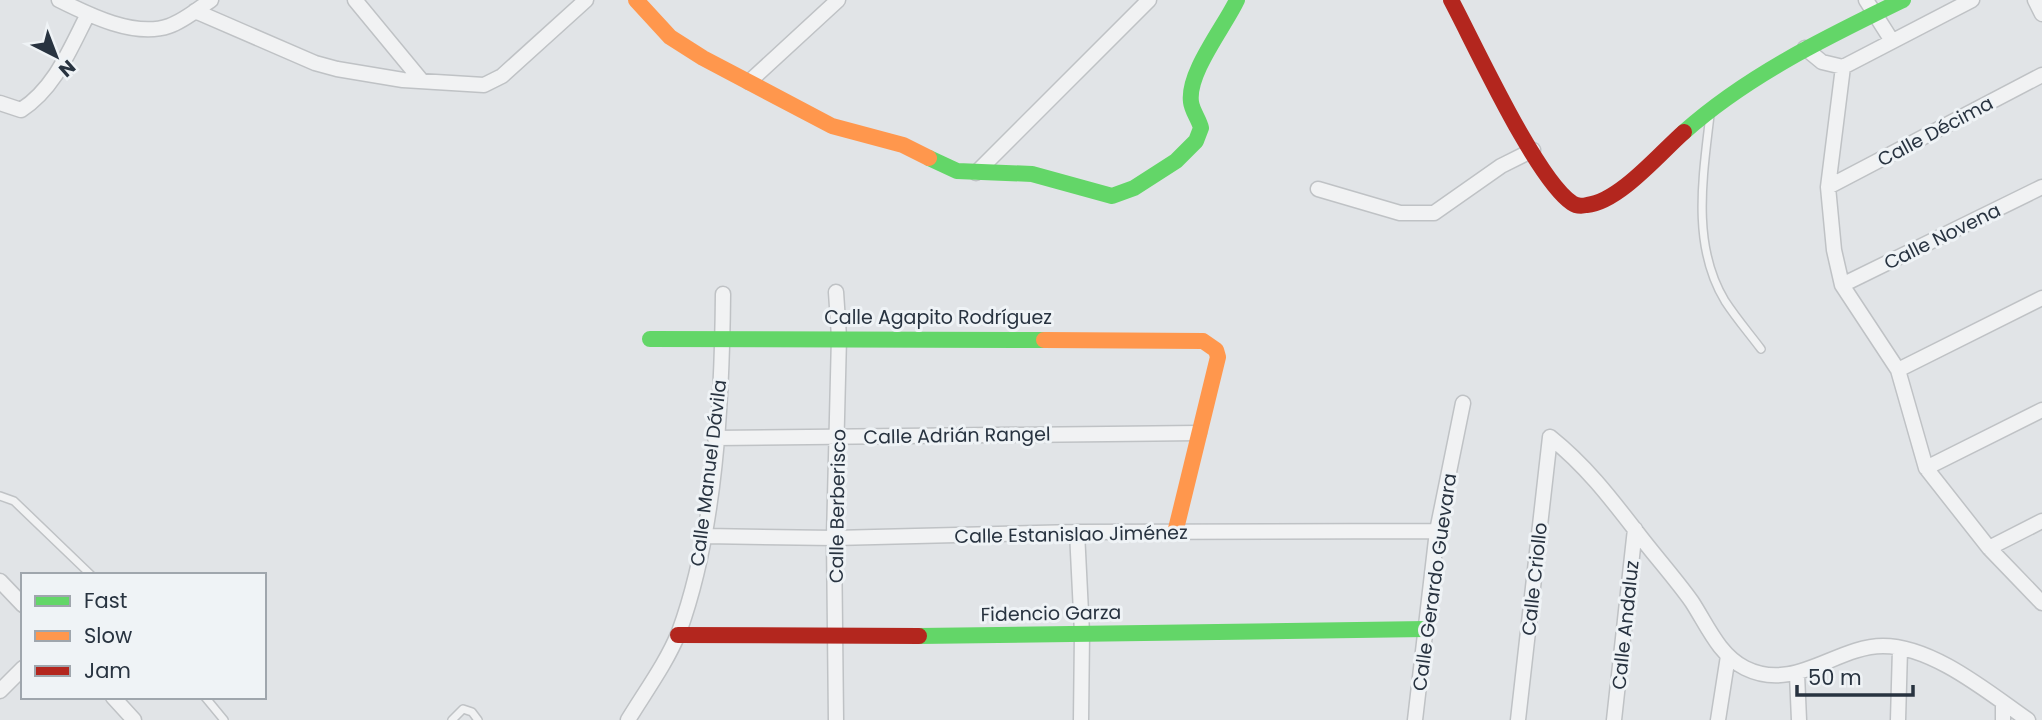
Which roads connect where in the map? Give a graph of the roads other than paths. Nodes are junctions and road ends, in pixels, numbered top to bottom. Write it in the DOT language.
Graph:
graph roads {
  1 [pos="59,0"];
  2 [pos="211,0"];
  3 [pos="355,0"];
  4 [pos="586,0"];
  5 [pos="838,0"];
  6 [pos="1149,0"];
  7 [pos="1242,0"];
  8 [pos="1451,0"];
  9 [pos="1903,0"];
  10 [pos="1972,0"];
  11 [pos="2035,0"];
  12 [pos="646,4"];
  13 [pos="1870,7"];
  14 [pos="195,11"];
  15 [pos="88,14"];
  16 [pos="2042,14"];
  17 [pos="1892,41"];
  18 [pos="1805,48"];
  19 [pos="1843,67"];
  20 [pos="2042,75"];
  21 [pos="421,80"];
  22 [pos="749,82"];
  23 [pos="0,103"];
  24 [pos="1711,108"];
  25 [pos="1533,150"];
  26 [pos="976,173"];
  27 [pos="1828,187"];
  28 [pos="2042,187"];
  29 [pos="1318,189"];
  30 [pos="1842,285"];
  31 [pos="836,292"];
  32 [pos="723,294"];
  33 [pos="2042,298"];
  34 [pos="723,337"];
  35 [pos="839,337"];
  36 [pos="650,339"];
  37 [pos="1761,349"];
  38 [pos="1898,370"];
  39 [pos="1463,403"];
  40 [pos="2042,410"];
  41 [pos="1199,433"];
  42 [pos="839,436"];
  43 [pos="715,438"];
  44 [pos="1926,468"];
  45 [pos="0,496"];
  46 [pos="2042,522"];
  47 [pos="1635,529"];
  48 [pos="1437,531"];
  49 [pos="1077,532"];
  50 [pos="1175,533"];
  51 [pos="705,536"];
  52 [pos="834,538"];
  53 [pos="1989,548"];
  54 [pos="89,573"];
  55 [pos="0,581"];
  56 [pos="21,603"];
  57 [pos="2042,603"];
  58 [pos="1426,629"];
  59 [pos="1082,633"];
  60 [pos="678,635"];
  61 [pos="835,637"];
  62 [pos="1900,649"];
  63 [pos="1728,656"];
  64 [pos="21,670"];
  65 [pos="1797,674"];
  66 [pos="0,691"];
  67 [pos="114,699"];
  68 [pos="207,699"];
  69 [pos="2003,702"];
  70 [pos="126,717"];
  71 [pos="225,720"];
  72 [pos="452,720"];
  73 [pos="478,720"];
  74 [pos="628,720"];
  75 [pos="836,720"];
  76 [pos="1081,720"];
  77 [pos="1415,720"];
  78 [pos="1518,720"];
  79 [pos="1614,720"];
  80 [pos="1718,720"];
  81 [pos="1799,720"];
  82 [pos="1898,720"];
  83 [pos="2003,720"];
  84 [pos="2028,720"];
  1 -- 15 [label="street"];
  2 -- 14 [label="street"];
  3 -- 21 [label="street"];
  4 -- 21 [label="street"];
  5 -- 22 [label="street"];
  6 -- 26 [label="street"];
  7 -- 26 [label="street"];
  8 -- 25 [label="street"];
  9 -- 13 [label="street"];
  10 -- 17 [label="street"];
  11 -- 16 [label="street"];
  12 -- 22 [label="street"];
  13 -- 17 [label="street"];
  13 -- 18 [label="street"];
  14 -- 15 [label="street"];
  14 -- 21 [label="street"];
  15 -- 23 [label="street"];
  17 -- 19 [label="street"];
  18 -- 19 [label="street"];
  18 -- 24 [label="street"];
  19 -- 27 [label="street"];
  20 -- 27 [label="street, Calle Décima"];
  22 -- 26 [label="street"];
  24 -- 25 [label="street"];
  24 -- 37 [label="lane"];
  25 -- 29 [label="street"];
  27 -- 30 [label="street"];
  28 -- 30 [label="street, Calle Novena"];
  30 -- 38 [label="street"];
  31 -- 35 [label="street, Calle Berberisco"];
  32 -- 34 [label="street, Calle Manuel Dávila"];
  33 -- 38 [label="street"];
  34 -- 35 [label="street, Calle Agapito Rodríguez"];
  34 -- 36 [label="street, Calle Agapito Rodríguez"];
  34 -- 43 [label="street, Calle Manuel Dávila"];
  35 -- 41 [label="street, Calle Agapito Rodríguez"];
  35 -- 42 [label="street, Calle Berberisco"];
  38 -- 44 [label="street"];
  39 -- 48 [label="street, Calle Gerardo Guevara"];
  40 -- 44 [label="street"];
  41 -- 42 [label="street, Calle Adrián Rangel"];
  41 -- 50 [label="street"];
  42 -- 43 [label="street, Calle Adrián Rangel"];
  42 -- 52 [label="street, Calle Berberisco"];
  43 -- 51 [label="street, Calle Manuel Dávila"];
  44 -- 53 [label="street"];
  45 -- 54 [label="lane"];
  46 -- 53 [label="street"];
  47 -- 63 [label="street"];
  47 -- 78 [label="street, Calle Criollo"];
  47 -- 79 [label="street, Calle Andaluz"];
  48 -- 50 [label="street, Calle Estanislao Jiménez"];
  48 -- 58 [label="street, Calle Gerardo Guevara"];
  49 -- 50 [label="street, Calle Estanislao Jiménez"];
  49 -- 52 [label="street, Calle Estanislao Jiménez"];
  49 -- 59 [label="street"];
  51 -- 52 [label="street, Calle Estanislao Jiménez"];
  51 -- 60 [label="street, Calle Manuel Dávila"];
  52 -- 61 [label="street, Calle Berberisco"];
  53 -- 57 [label="street"];
  55 -- 56 [label="street"];
  58 -- 59 [label="street, Fidencio Garza"];
  58 -- 77 [label="street, Calle Gerardo Guevara"];
  59 -- 61 [label="street, Fidencio Garza"];
  59 -- 76 [label="street"];
  60 -- 61 [label="street, Fidencio Garza"];
  60 -- 74 [label="street, Calle Manuel Dávila"];
  61 -- 75 [label="street, Calle Berberisco"];
  62 -- 65 [label="street"];
  62 -- 69 [label="street"];
  62 -- 82 [label="street"];
  63 -- 65 [label="street"];
  63 -- 80 [label="street"];
  64 -- 66 [label="street"];
  65 -- 81 [label="street"];
  67 -- 70 [label="street"];
  68 -- 71 [label="lane"];
  69 -- 83 [label="street"];
  69 -- 84 [label="street"];
  72 -- 73 [label="lane"];
}
